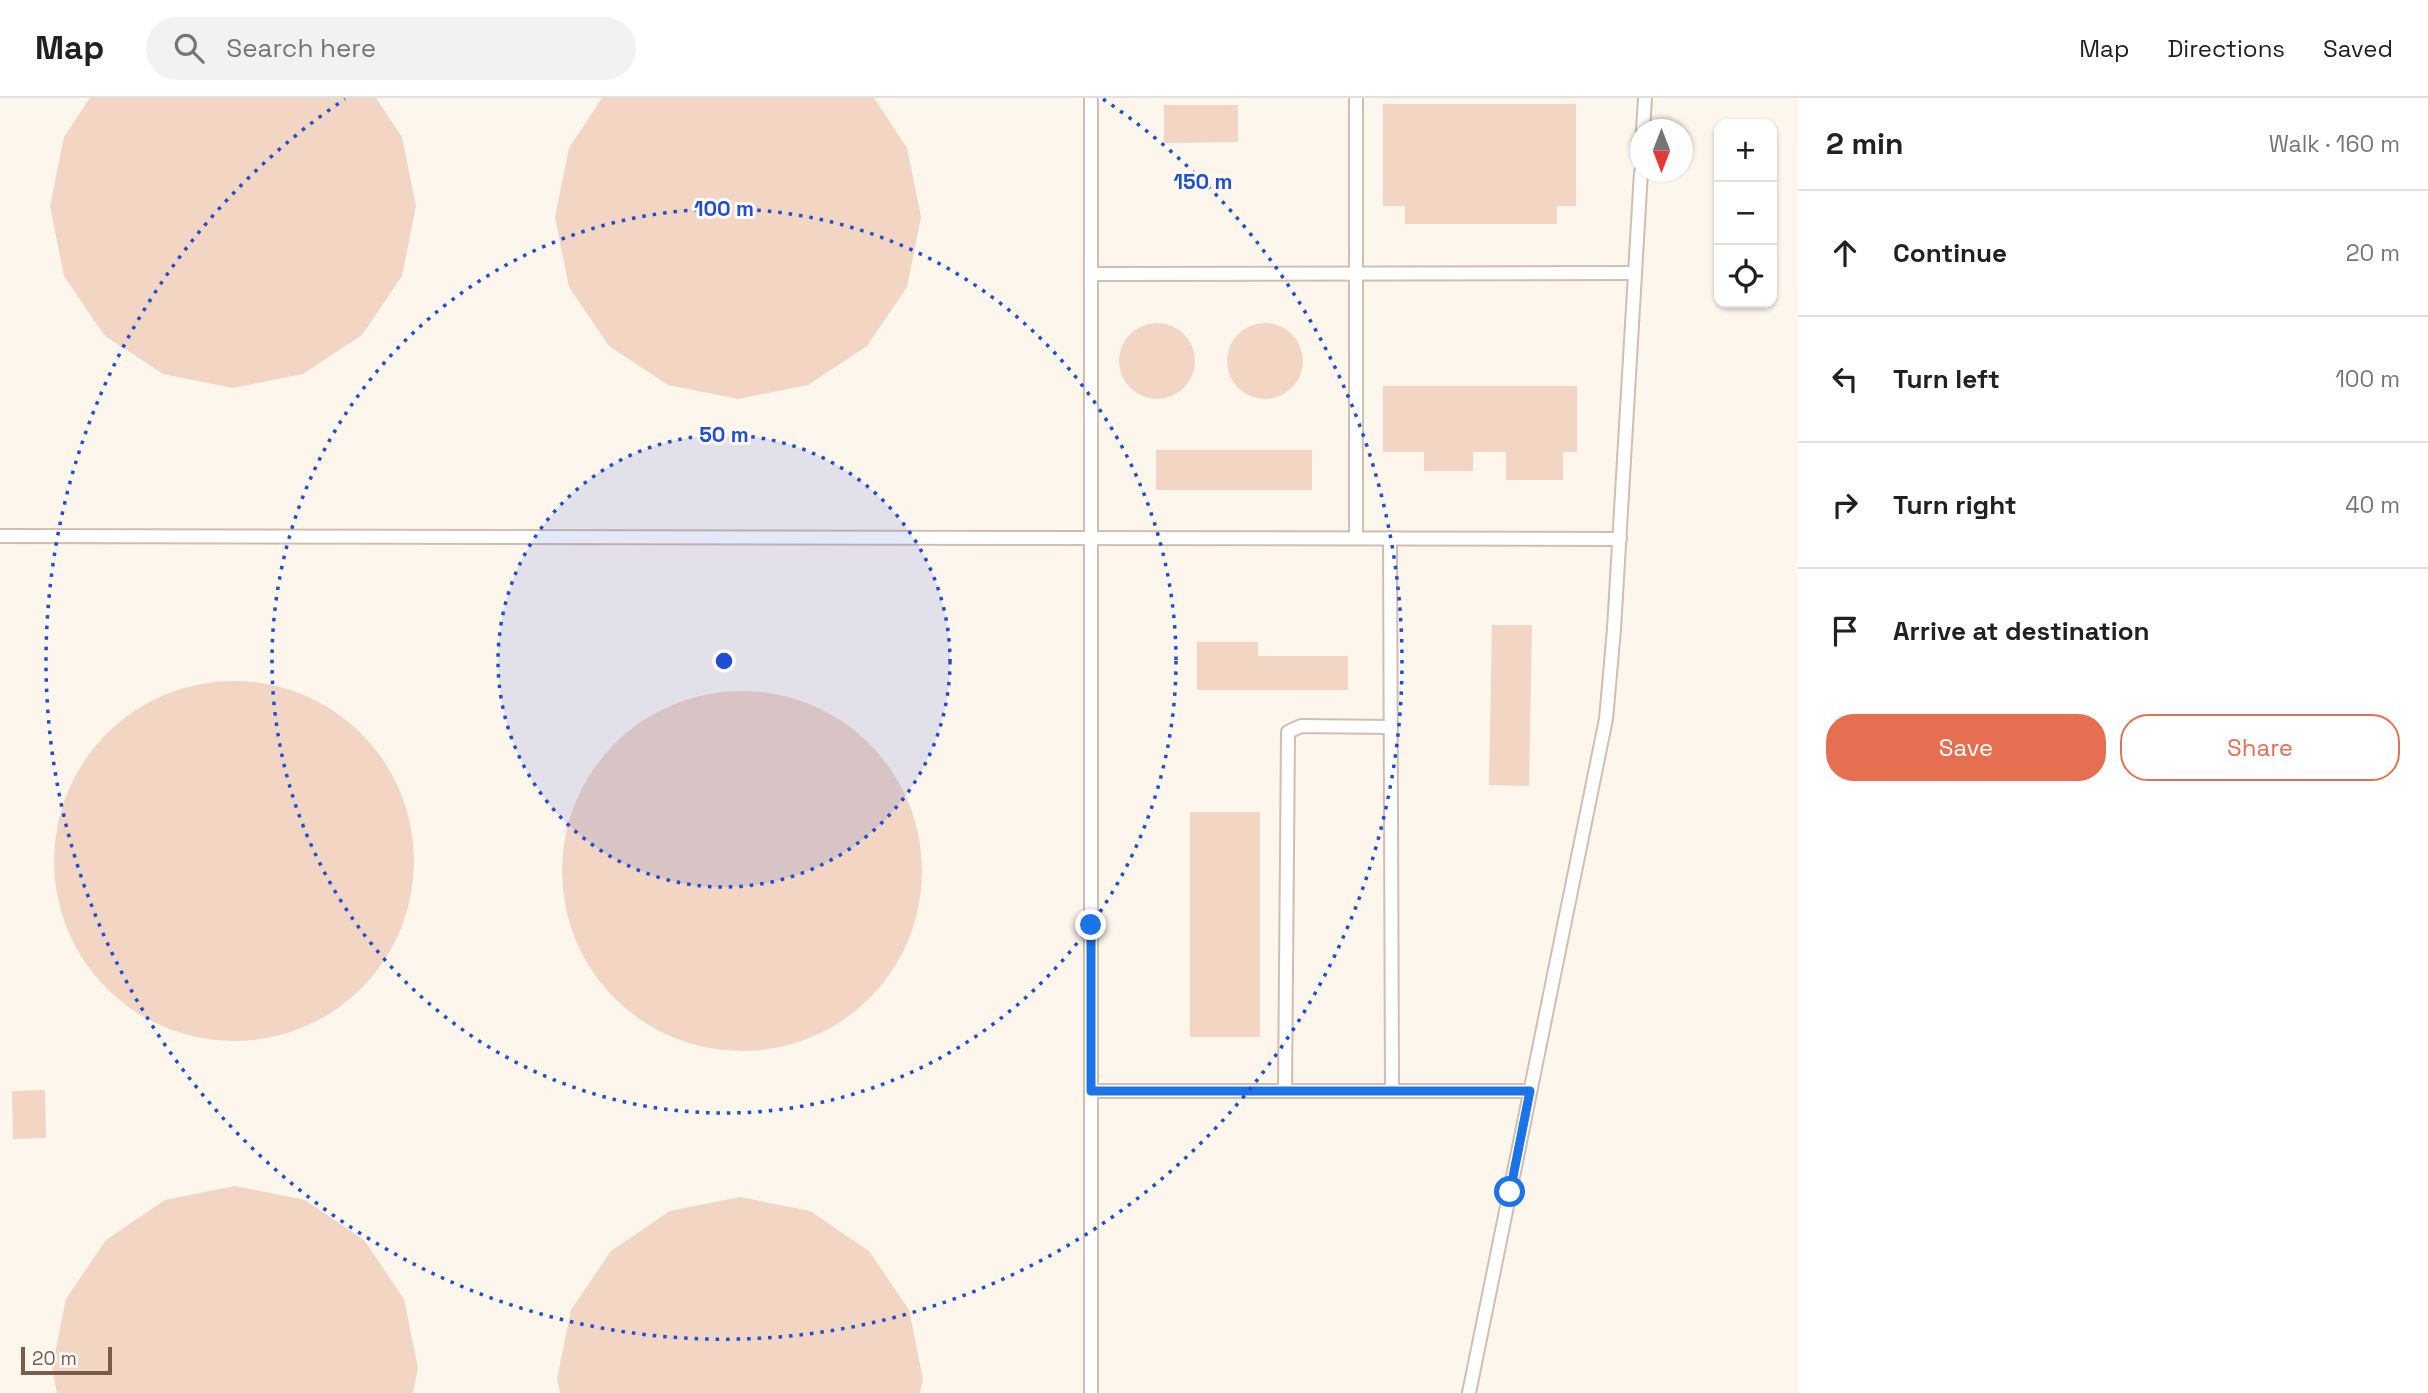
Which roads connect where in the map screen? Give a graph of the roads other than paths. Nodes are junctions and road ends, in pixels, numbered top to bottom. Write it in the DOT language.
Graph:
graph roads {
  1 [pos="1091,98"];
  2 [pos="1356,98"];
  3 [pos="1645,98"];
  4 [pos="1644,119"];
  5 [pos="1640,182"];
  6 [pos="1635,272"];
  7 [pos="1356,273"];
  8 [pos="1091,274"];
  9 [pos="0,536"];
  10 [pos="1091,538"];
  11 [pos="1356,538"];
  12 [pos="1390,538"];
  13 [pos="1620,539"];
  14 [pos="1391,727"];
  15 [pos="1091,1091"];
  16 [pos="1284,1091"];
  17 [pos="1392,1091"];
  18 [pos="1530,1091"];
  19 [pos="1091,1393"];
  20 [pos="1469,1393"];
  1 -- 8 [label="lane"];
  2 -- 7 [label="lane"];
  3 -- 4 [label="lane"];
  5 -- 6 [label="lane"];
  6 -- 7 [label="lane"];
  6 -- 13 [label="lane"];
  7 -- 8 [label="lane"];
  7 -- 11 [label="lane"];
  8 -- 10 [label="lane"];
  9 -- 10 [label="lane"];
  10 -- 11 [label="lane"];
  10 -- 15 [label="lane"];
  11 -- 12 [label="lane"];
  12 -- 13 [label="lane"];
  12 -- 14 [label="lane"];
  13 -- 18 [label="lane"];
  14 -- 16 [label="lane"];
  14 -- 17 [label="lane"];
  15 -- 16 [label="lane"];
  15 -- 19 [label="lane"];
  16 -- 17 [label="lane"];
  17 -- 18 [label="lane"];
  18 -- 20 [label="lane"];
}
